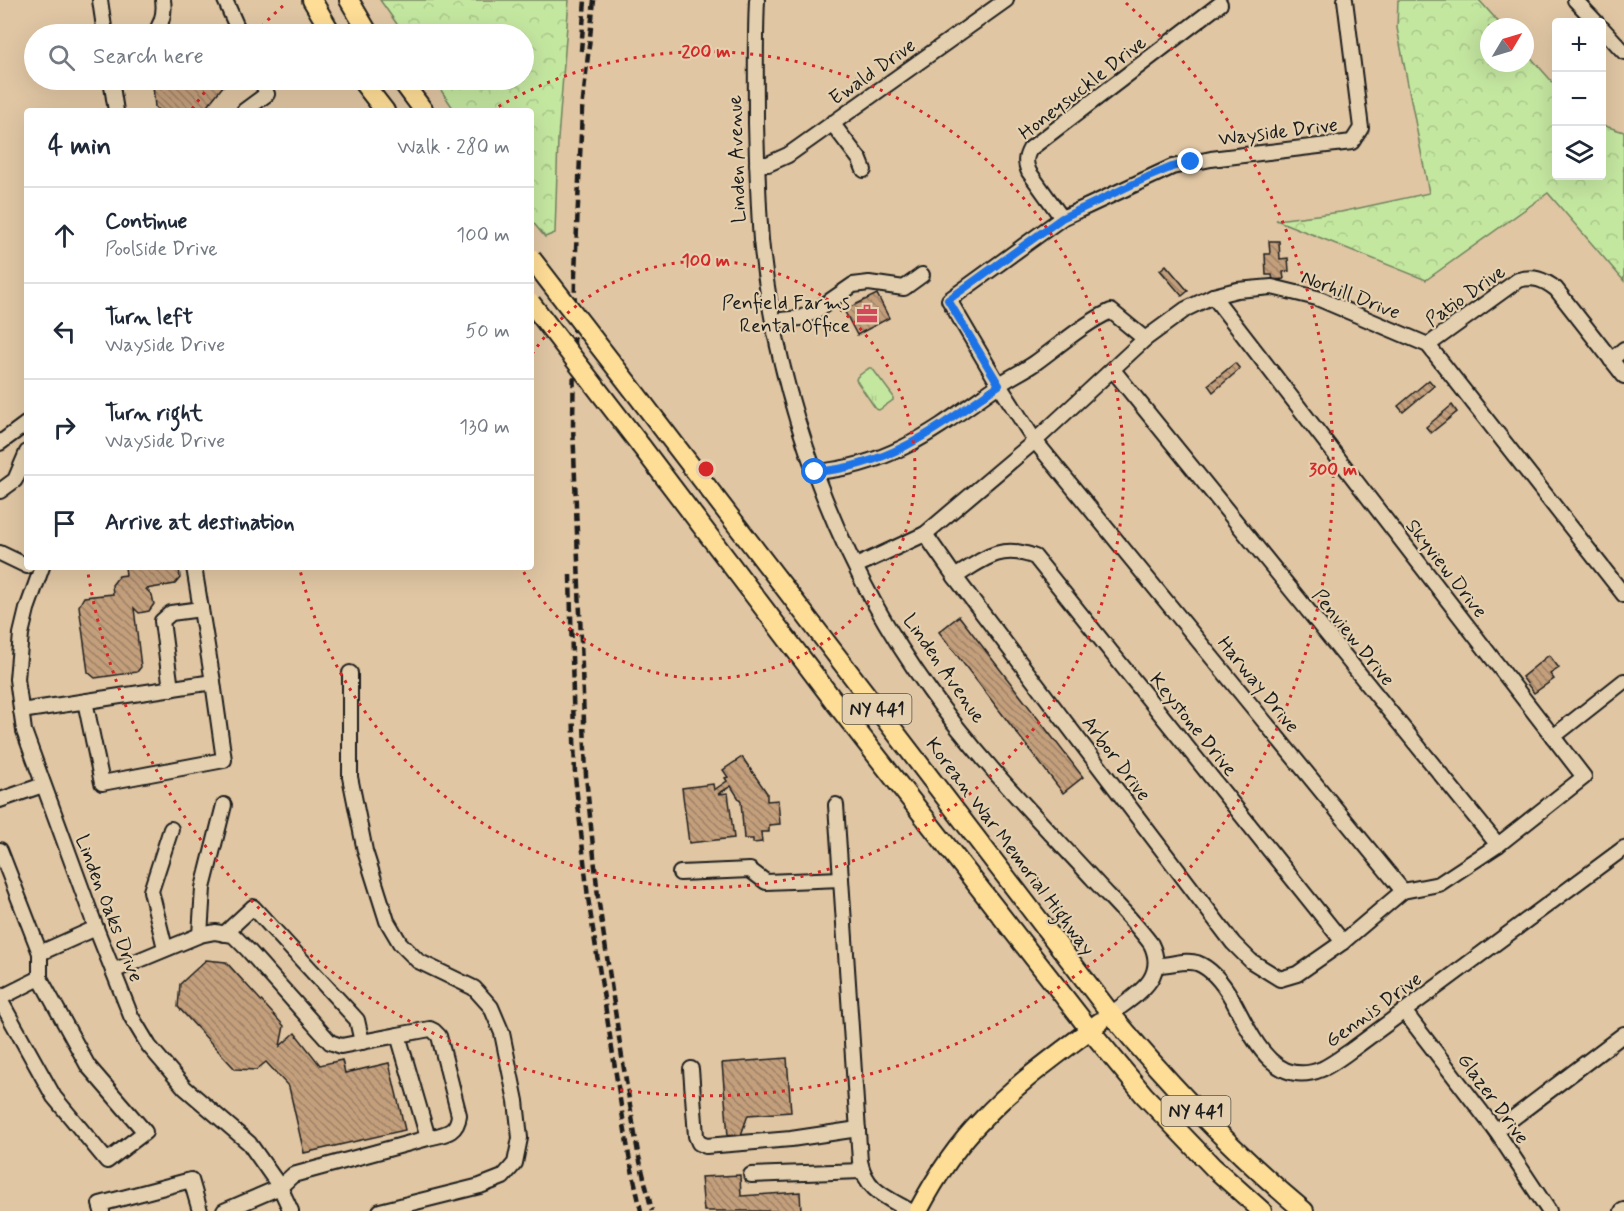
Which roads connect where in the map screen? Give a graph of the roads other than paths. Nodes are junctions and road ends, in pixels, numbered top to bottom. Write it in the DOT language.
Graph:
graph roads {
  1 [pos="100,0"];
  2 [pos="163,0"];
  3 [pos="225,0"];
  4 [pos="312,0"];
  5 [pos="349,0"];
  6 [pos="758,0"];
  7 [pos="1006,0"];
  8 [pos="1345,0"];
  9 [pos="1575,0"];
  10 [pos="1220,4"];
  11 [pos="1592,18"];
  12 [pos="104,24"];
  13 [pos="161,24"];
  14 [pos="236,24"];
  15 [pos="326,24"];
  16 [pos="363,24"];
  17 [pos="1606,32"];
  18 [pos="1622,46"];
  19 [pos="113,90"];
  20 [pos="265,90"];
  21 [pos="369,90"];
  22 [pos="408,90"];
  23 [pos="116,108"];
  24 [pos="248,108"];
  25 [pos="383,108"];
  26 [pos="422,108"];
  27 [pos="832,123"];
  28 [pos="757,164"];
  29 [pos="864,170"];
  30 [pos="1062,218"];
  31 [pos="534,262"];
  32 [pos="922,275"];
  33 [pos="1213,296"];
  34 [pos="534,307"];
  35 [pos="773,321"];
  36 [pos="1145,339"];
  37 [pos="1428,345"];
  38 [pos="1624,349"];
  39 [pos="1611,360"];
  40 [pos="1113,370"];
  41 [pos="1624,376"];
  42 [pos="999,385"];
  43 [pos="24,425"];
  44 [pos="1035,441"];
  45 [pos="0,443"];
  46 [pos="24,459"];
  47 [pos="815,472"];
  48 [pos="0,491"];
  49 [pos="925,534"];
  50 [pos="0,553"];
  51 [pos="24,563"];
  52 [pos="856,566"];
  53 [pos="35,570"];
  54 [pos="194,570"];
  55 [pos="955,577"];
  56 [pos="1624,595"];
  57 [pos="201,609"];
  58 [pos="350,673"];
  59 [pos="1624,681"];
  60 [pos="213,682"];
  61 [pos="171,688"];
  62 [pos="85,702"];
  63 [pos="21,711"];
  64 [pos="1553,737"];
  65 [pos="43,785"];
  66 [pos="0,800"];
  67 [pos="224,805"];
  68 [pos="836,805"];
  69 [pos="171,829"];
  70 [pos="1498,845"];
  71 [pos="1624,848"];
  72 [pos="0,850"];
  73 [pos="680,873"];
  74 [pos="841,879"];
  75 [pos="1403,891"];
  76 [pos="96,928"];
  77 [pos="224,934"];
  78 [pos="200,935"];
  79 [pos="1343,942"];
  80 [pos="165,948"];
  81 [pos="40,952"];
  82 [pos="1156,965"];
  83 [pos="112,971"];
  84 [pos="40,978"];
  85 [pos="0,999"];
  86 [pos="1404,1011"];
  87 [pos="1111,1014"];
  88 [pos="1090,1030"];
  89 [pos="1624,1034"];
  90 [pos="398,1035"];
  91 [pos="362,1042"];
  92 [pos="691,1069"];
  93 [pos="858,1129"];
  94 [pos="1496,1131"];
  95 [pos="428,1138"];
  96 [pos="862,1171"];
  97 [pos="752,1175"];
  98 [pos="280,1187"];
  99 [pos="102,1211"];
  100 [pos="200,1211"];
  101 [pos="224,1211"];
  102 [pos="291,1211"];
  103 [pos="380,1211"];
  104 [pos="910,1211"];
  105 [pos="918,1211"];
  106 [pos="1262,1211"];
  107 [pos="1304,1211"];
  108 [pos="1549,1211"];
  1 -- 12 [label="street"];
  2 -- 13 [label="street"];
  3 -- 14 [label="street"];
  4 -- 15 [label="main road"];
  5 -- 16 [label="main road"];
  6 -- 28 [label="street, Linden Avenue"];
  7 -- 27 [label="street, Ewald Drive"];
  8 -- 30 [label="street, Wayside Drive"];
  9 -- 11 [label="street"];
  10 -- 30 [label="street, Honeysuckle Drive"];
  17 -- 18 [label="street"];
  19 -- 23 [label="street"];
  20 -- 24 [label="street"];
  21 -- 25 [label="main road"];
  22 -- 26 [label="main road"];
  27 -- 28 [label="street, Ewald Drive"];
  27 -- 29 [label="street"];
  28 -- 35 [label="street, Linden Avenue"];
  30 -- 42 [label="street, Wayside Drive"];
  31 -- 87 [label="main road, Korean War Memorial Highway / NY 441, bridge"];
  32 -- 35 [label="street"];
  33 -- 36 [label="street, Norhill Drive"];
  33 -- 37 [label="street, Norhill Drive"];
  33 -- 64 [label="street, Skyview Drive"];
  34 -- 88 [label="main road, NY 441, bridge"];
  35 -- 47 [label="street, Linden Avenue"];
  36 -- 40 [label="street, Norhill Drive"];
  36 -- 42 [label="street"];
  37 -- 39 [label="street, Patio Drive"];
  37 -- 56 [label="street, Norhill Drive"];
  38 -- 39 [label="street"];
  39 -- 41 [label="street, Patio Drive"];
  40 -- 44 [label="street, Norhill Drive"];
  40 -- 70 [label="street, Penview Drive"];
  42 -- 44 [label="street, Harway Drive"];
  42 -- 47 [label="street"];
  43 -- 45 [label="street"];
  44 -- 49 [label="street, Norhill Drive"];
  44 -- 75 [label="street, Harway Drive"];
  46 -- 48 [label="street"];
  47 -- 52 [label="street, Linden Avenue"];
  49 -- 52 [label="street, Norhill Drive"];
  49 -- 55 [label="street, Arbor Drive"];
  50 -- 51 [label="street"];
  52 -- 82 [label="street, Linden Avenue"];
  53 -- 63 [label="street, Linden Oaks Drive"];
  54 -- 57 [label="street"];
  55 -- 79 [label="street, Keystone Drive"];
  55 -- 79 [label="street, Arbor Drive"];
  57 -- 60 [label="street"];
  57 -- 61 [label="street"];
  58 -- 103 [label="street"];
  59 -- 64 [label="street"];
  60 -- 61 [label="street"];
  60 -- 62 [label="street"];
  61 -- 62 [label="street"];
  62 -- 63 [label="street"];
  63 -- 65 [label="street, Linden Oaks Drive"];
  64 -- 70 [label="street, Skyview Drive"];
  65 -- 66 [label="street"];
  65 -- 76 [label="street, Linden Oaks Drive"];
  67 -- 78 [label="street"];
  68 -- 74 [label="street"];
  69 -- 80 [label="street"];
  70 -- 75 [label="street"];
  71 -- 86 [label="street, Gennis Drive"];
  72 -- 81 [label="street"];
  73 -- 74 [label="street"];
  74 -- 93 [label="street"];
  75 -- 79 [label="street"];
  76 -- 81 [label="street"];
  76 -- 83 [label="street, Linden Oaks Drive"];
  77 -- 78 [label="street"];
  77 -- 91 [label="street"];
  77 -- 91 [label="street"];
  78 -- 80 [label="street"];
  80 -- 83 [label="street"];
  81 -- 84 [label="street"];
  82 -- 86 [label="street, Gennis Drive"];
  82 -- 87 [label="street"];
  83 -- 98 [label="street, Linden Oaks Drive"];
  84 -- 85 [label="street"];
  84 -- 85 [label="street"];
  86 -- 94 [label="street, Glazer Drive"];
  87 -- 88 [label="main road"];
  87 -- 107 [label="main road, Korean War Memorial Highway / NY 441"];
  88 -- 105 [label="main road"];
  88 -- 106 [label="main road, NY 441"];
  89 -- 94 [label="street"];
  90 -- 91 [label="street"];
  90 -- 95 [label="street"];
  90 -- 95 [label="street"];
  92 -- 93 [label="street"];
  93 -- 96 [label="street"];
  94 -- 108 [label="street, Glazer Drive"];
  95 -- 98 [label="street"];
  96 -- 97 [label="street"];
  96 -- 104 [label="street"];
  98 -- 101 [label="street"];
  98 -- 102 [label="street, Linden Oaks Drive"];
  99 -- 100 [label="street"];
}
